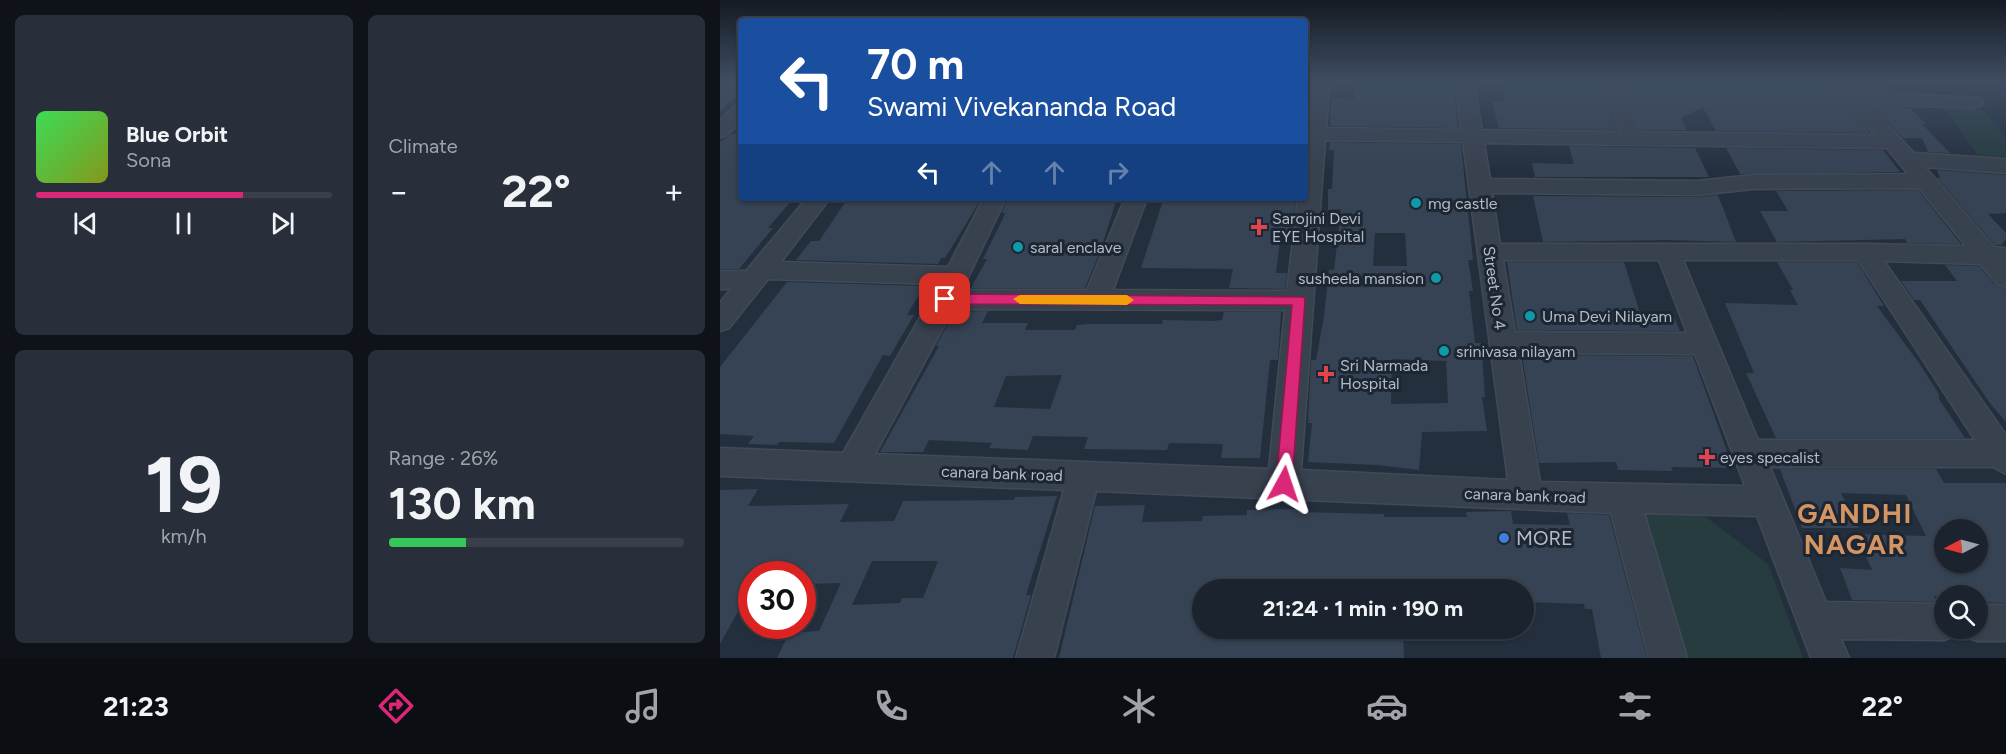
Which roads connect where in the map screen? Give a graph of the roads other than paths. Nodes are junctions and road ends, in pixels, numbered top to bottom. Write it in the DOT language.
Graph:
graph roads {
  1 [pos="1319,111"];
  2 [pos="1468,111"];
  3 [pos="1622,111"];
  4 [pos="1862,111"];
  5 [pos="738,113"];
  6 [pos="720,131"];
  7 [pos="1317,134"];
  8 [pos="1472,136"];
  9 [pos="1634,138"];
  10 [pos="1893,142"];
  11 [pos="1907,159"];
  12 [pos="2006,166"];
  13 [pos="1926,181"];
  14 [pos="1480,186"];
  15 [pos="817,201"];
  16 [pos="993,201"];
  17 [pos="1135,201"];
  18 [pos="1490,252"];
  19 [pos="1865,252"];
  20 [pos="1668,253"];
  21 [pos="1996,255"];
  22 [pos="756,275"];
  23 [pos="2006,278"];
  24 [pos="720,280"];
  25 [pos="951,288"];
  26 [pos="1096,300"];
  27 [pos="1299,301"];
  28 [pos="720,321"];
  29 [pos="1503,342"];
  30 [pos="1704,344"];
  31 [pos="1749,454"];
  32 [pos="2004,456"];
  33 [pos="720,462"];
  34 [pos="852,467"];
  35 [pos="1084,476"];
  36 [pos="1284,484"];
  37 [pos="1526,496"];
  38 [pos="1623,497"];
  39 [pos="1767,501"];
  40 [pos="1815,620"];
  41 [pos="1934,622"];
  42 [pos="1988,622"];
  43 [pos="2006,623"];
  44 [pos="1035,658"];
  45 [pos="1668,658"];
  46 [pos="1830,658"];
  1 -- 7 [label="street"];
  2 -- 8 [label="street, Street No 4"];
  3 -- 9 [label="street"];
  4 -- 10 [label="street"];
  5 -- 6 [label="street"];
  7 -- 8 [label="street"];
  7 -- 27 [label="street"];
  8 -- 9 [label="street"];
  8 -- 14 [label="street, Street No 4"];
  9 -- 10 [label="street"];
  10 -- 11 [label="street"];
  11 -- 12 [label="street"];
  11 -- 13 [label="street"];
  13 -- 14 [label="street"];
  13 -- 21 [label="street"];
  14 -- 18 [label="street, Street No 4"];
  15 -- 22 [label="street"];
  16 -- 25 [label="street"];
  17 -- 26 [label="street"];
  18 -- 20 [label="street"];
  18 -- 29 [label="street, Street No 4"];
  19 -- 20 [label="street"];
  19 -- 21 [label="street"];
  19 -- 32 [label="street"];
  20 -- 30 [label="street"];
  21 -- 23 [label="street"];
  22 -- 24 [label="street"];
  22 -- 25 [label="street"];
  22 -- 28 [label="street"];
  25 -- 26 [label="street"];
  25 -- 34 [label="street"];
  26 -- 27 [label="street"];
  27 -- 36 [label="street"];
  29 -- 30 [label="street"];
  29 -- 37 [label="street, Street No 4"];
  30 -- 31 [label="street"];
  31 -- 32 [label="street"];
  31 -- 39 [label="street"];
  33 -- 34 [label="street, canara bank road"];
  34 -- 35 [label="street, canara bank road"];
  35 -- 36 [label="street, canara bank road"];
  35 -- 44 [label="street"];
  36 -- 37 [label="street, canara bank road"];
  37 -- 38 [label="street, canara bank road"];
  38 -- 39 [label="street, canara bank road"];
  38 -- 45 [label="street"];
  39 -- 40 [label="street"];
  40 -- 41 [label="street"];
  40 -- 46 [label="street"];
  42 -- 43 [label="street"];
}
